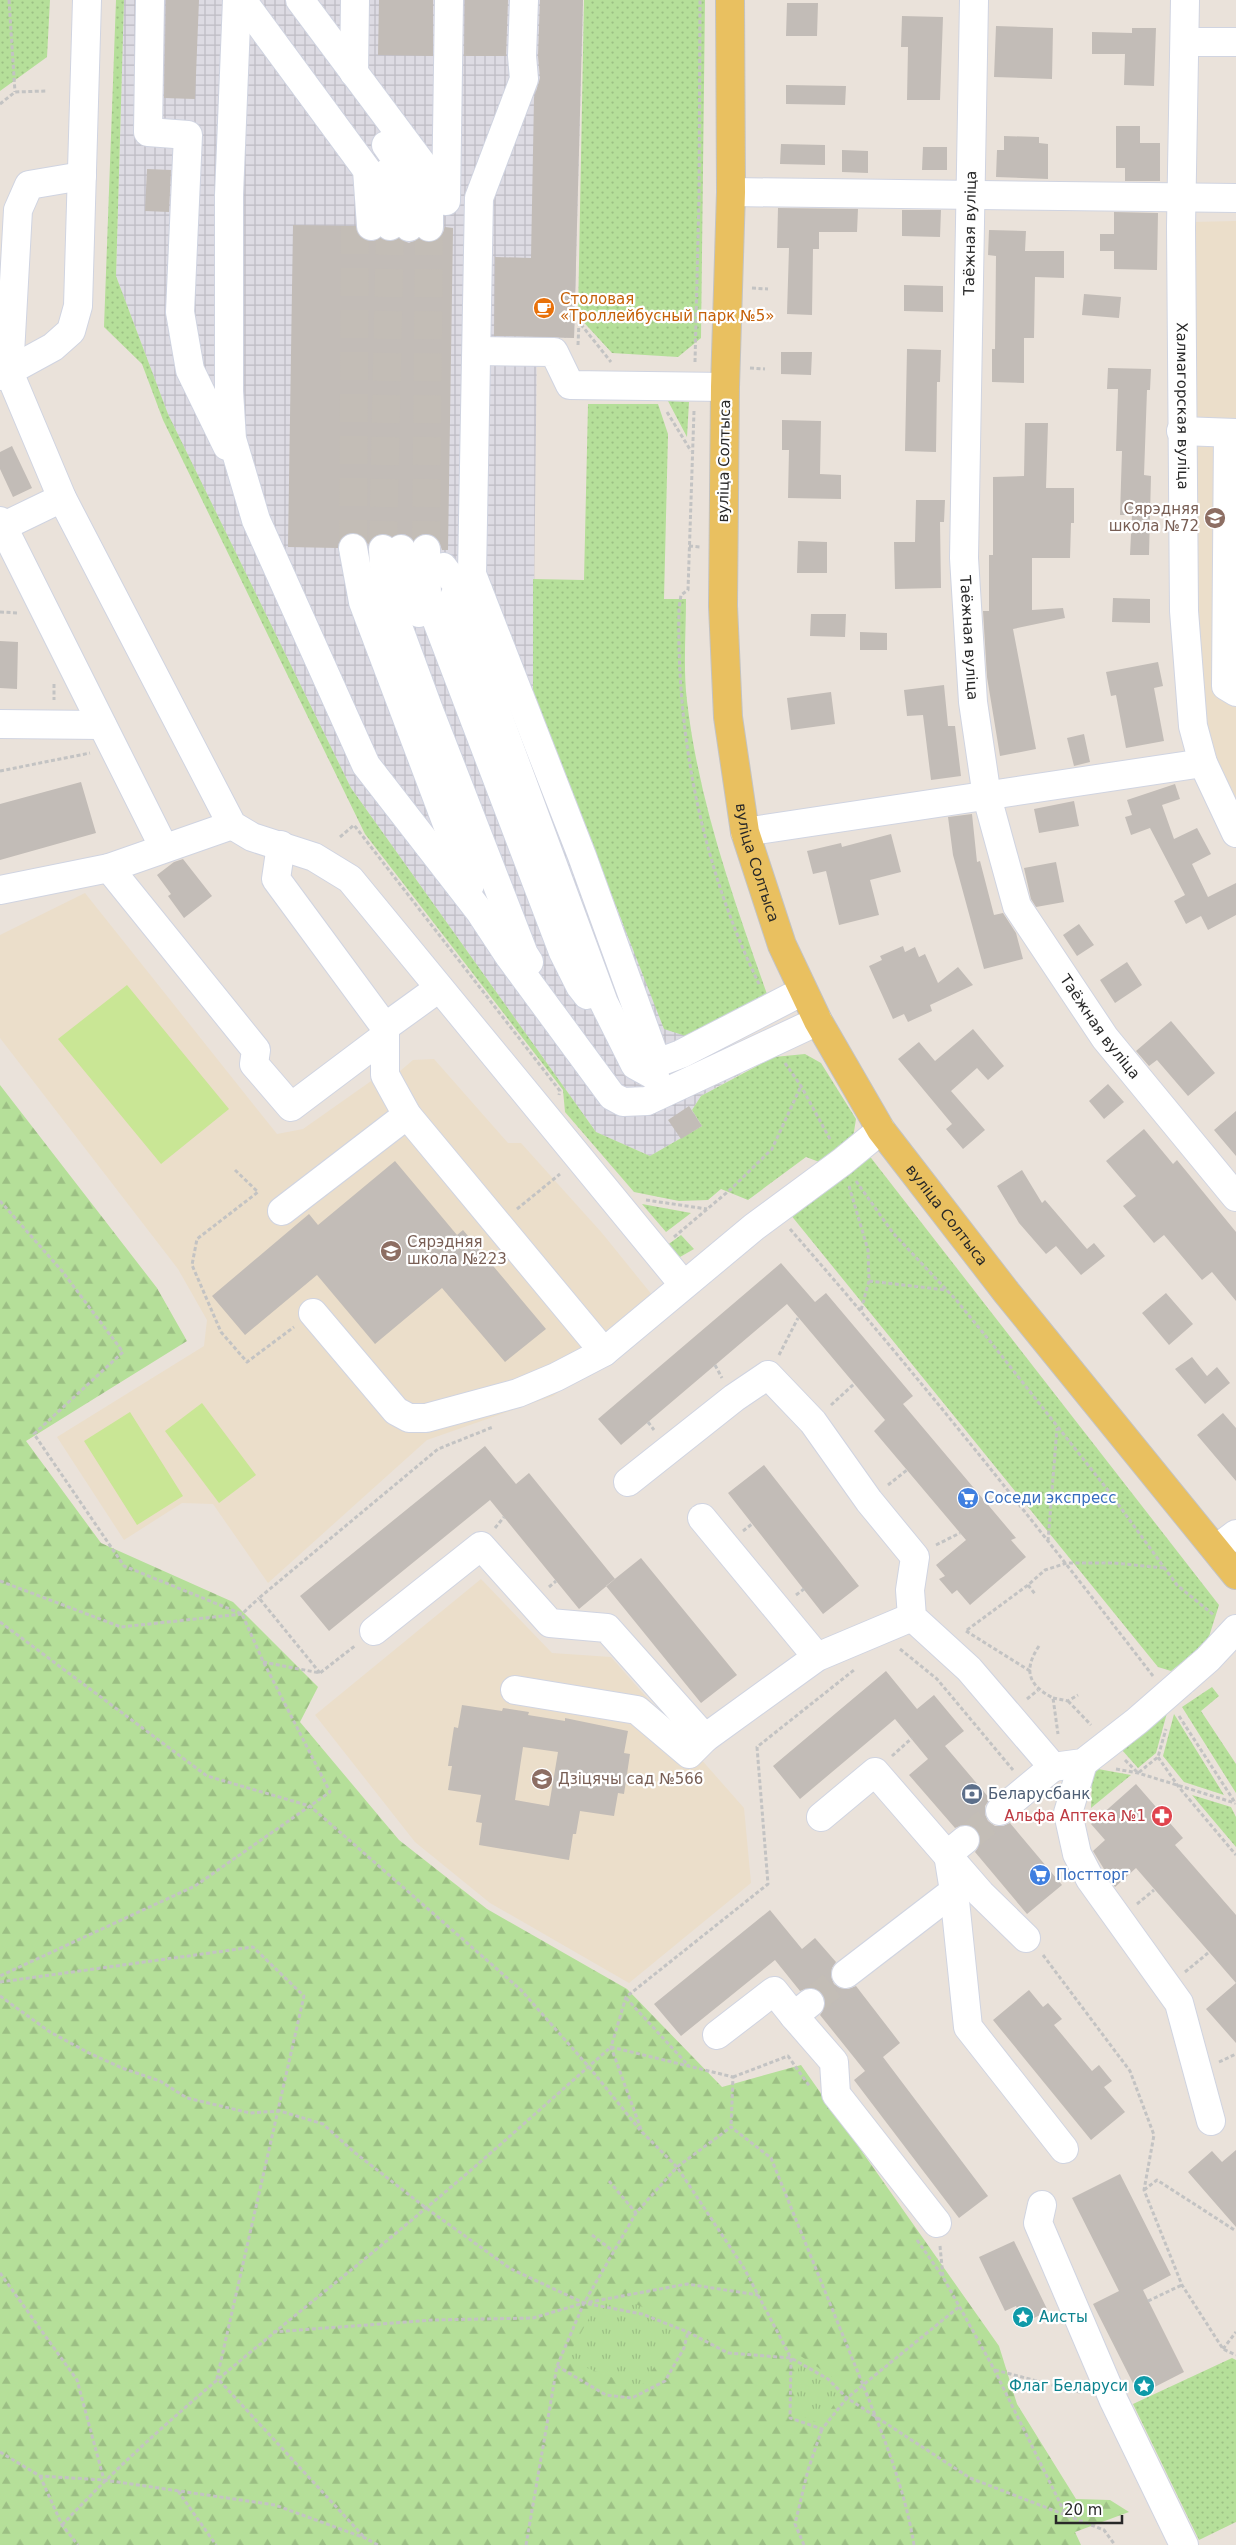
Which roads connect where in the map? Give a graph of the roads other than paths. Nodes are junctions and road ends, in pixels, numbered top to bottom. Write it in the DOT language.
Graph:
graph roads {
  1 [pos="87,0"];
  2 [pos="150,0"];
  3 [pos="220,0"];
  4 [pos="237,0"];
  5 [pos="242,0"];
  6 [pos="264,0"];
  7 [pos="286,0"];
  8 [pos="300,0"];
  9 [pos="355,0"];
  10 [pos="431,0"];
  11 [pos="449,0"];
  12 [pos="524,0"];
  13 [pos="730,0"];
  14 [pos="974,0"];
  15 [pos="1185,0"];
  16 [pos="1185,42"];
  17 [pos="1236,42"];
  18 [pos="354,73"];
  19 [pos="225,133"];
  20 [pos="188,135"];
  21 [pos="429,173"];
  22 [pos="82,176"];
  23 [pos="731,192"];
  24 [pos="971,196"];
  25 [pos="1236,198"];
  26 [pos="1182,199"];
  27 [pos="400,227"];
  28 [pos="478,351"];
  29 [pos="4,374"];
  30 [pos="725,387"];
  31 [pos="1181,431"];
  32 [pos="1232,433"];
  33 [pos="247,488"];
  34 [pos="62,498"];
  35 [pos="1,525"];
  36 [pos="405,552"];
  37 [pos="1236,692"];
  38 [pos="0,724"];
  39 [pos="102,725"];
  40 [pos="1203,764"];
  41 [pos="988,797"];
  42 [pos="232,825"];
  43 [pos="745,832"];
  44 [pos="1236,833"];
  45 [pos="281,845"];
  46 [pos="164,848"];
  47 [pos="109,868"];
  48 [pos="0,890"];
  49 [pos="480,912"];
  50 [pos="509,956"];
  51 [pos="439,988"];
  52 [pos="810,1006"];
  53 [pos="384,1032"];
  54 [pos="618,1036"];
  55 [pos="658,1085"];
  56 [pos="407,1115"];
  57 [pos="881,1130"];
  58 [pos="1236,1197"];
  59 [pos="282,1211"];
  60 [pos="683,1284"];
  61 [pos="313,1313"];
  62 [pos="604,1352"];
  63 [pos="628,1482"];
  64 [pos="702,1518"];
  65 [pos="1226,1541"];
  66 [pos="1236,1575"];
  67 [pos="912,1617"];
  68 [pos="1226,1623"];
  69 [pos="374,1631"];
  70 [pos="817,1657"];
  71 [pos="515,1690"];
  72 [pos="705,1738"];
  73 [pos="1083,1763"];
  74 [pos="1053,1766"];
  75 [pos="1000,1811"];
  76 [pos="821,1817"];
  77 [pos="956,1847"];
  78 [pos="954,1891"];
  79 [pos="1026,1938"];
  80 [pos="846,1974"];
  81 [pos="717,2035"];
  82 [pos="1211,2121"];
  83 [pos="1064,2149"];
  84 [pos="1042,2206"];
  85 [pos="937,2223"];
  86 [pos="1184,2545"];
  1 -- 22 [label="street"];
  2 -- 20 [label="street"];
  3 -- 19 [label="street"];
  4 -- 19 [label="street"];
  5 -- 27 [label="street"];
  6 -- 27 [label="street"];
  7 -- 27 [label="street"];
  8 -- 18 [label="street"];
  9 -- 18 [label="street"];
  10 -- 21 [label="street"];
  11 -- 27 [label="street"];
  12 -- 28 [label="street"];
  13 -- 23 [label="main road, вуліца Солтыса"];
  14 -- 24 [label="street, Таёжная вуліца"];
  15 -- 16 [label="street, Халмагорская вуліца"];
  16 -- 17 [label="street"];
  16 -- 26 [label="street, Халмагорская вуліца"];
  18 -- 21 [label="street"];
  19 -- 20 [label="street"];
  19 -- 33 [label="street"];
  20 -- 33 [label="street"];
  21 -- 27 [label="street"];
  22 -- 29 [label="street"];
  22 -- 29 [label="street"];
  23 -- 24 [label="street"];
  23 -- 30 [label="main road, вуліца Солтыса"];
  24 -- 26 [label="street"];
  24 -- 41 [label="street, Таёжная вуліца"];
  25 -- 26 [label="street"];
  26 -- 31 [label="street, Халмагорская вуліца"];
  28 -- 30 [label="street"];
  28 -- 52 [label="street"];
  29 -- 34 [label="street"];
  30 -- 43 [label="main road, вуліца Солтыса"];
  31 -- 32 [label="street"];
  31 -- 40 [label="street, Халмагорская вуліца"];
  32 -- 37 [label="street"];
  33 -- 49 [label="street"];
  34 -- 35 [label="street"];
  34 -- 42 [label="street"];
  35 -- 39 [label="street"];
  36 -- 49 [label="street"];
  36 -- 50 [label="street"];
  36 -- 54 [label="street"];
  36 -- 54 [label="street"];
  36 -- 55 [label="street"];
  36 -- 55 [label="street"];
  38 -- 39 [label="street"];
  39 -- 46 [label="street"];
  40 -- 41 [label="street"];
  40 -- 44 [label="street, Халмагорская вуліца"];
  41 -- 43 [label="street"];
  41 -- 58 [label="street, Таёжная вуліца"];
  42 -- 45 [label="street"];
  42 -- 46 [label="street"];
  43 -- 52 [label="main road, вуліца Солтыса"];
  45 -- 51 [label="street"];
  45 -- 53 [label="street"];
  46 -- 47 [label="street"];
  47 -- 48 [label="street"];
  47 -- 53 [label="street"];
  49 -- 50 [label="street"];
  50 -- 55 [label="street"];
  51 -- 53 [label="street"];
  51 -- 60 [label="street"];
  52 -- 55 [label="street"];
  52 -- 57 [label="main road, вуліца Солтыса"];
  53 -- 56 [label="street"];
  54 -- 55 [label="street"];
  56 -- 59 [label="street"];
  56 -- 62 [label="street"];
  57 -- 60 [label="street"];
  57 -- 65 [label="main road, вуліца Солтыса"];
  60 -- 62 [label="street"];
  61 -- 62 [label="street"];
  63 -- 67 [label="street"];
  64 -- 70 [label="street"];
  65 -- 66 [label="main road, вуліца Солтыса"];
  67 -- 70 [label="street"];
  67 -- 74 [label="street"];
  68 -- 73 [label="street"];
  69 -- 72 [label="street"];
  70 -- 72 [label="street"];
  71 -- 72 [label="street"];
  73 -- 74 [label="street"];
  73 -- 82 [label="street"];
  74 -- 75 [label="street"];
  76 -- 77 [label="street"];
  77 -- 78 [label="street"];
  77 -- 79 [label="street"];
  78 -- 80 [label="street"];
  78 -- 83 [label="street"];
  81 -- 85 [label="street"];
  84 -- 86 [label="street"];
}
